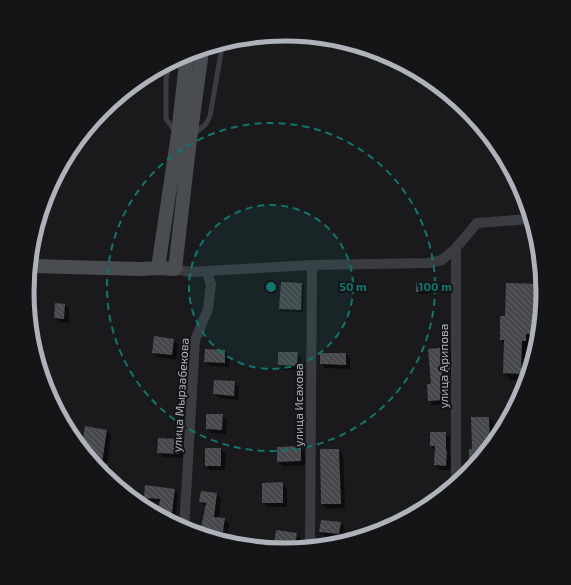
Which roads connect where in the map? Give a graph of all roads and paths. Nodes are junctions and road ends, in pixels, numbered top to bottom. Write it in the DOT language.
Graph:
graph roads {
  1 [pos="222,50"];
  2 [pos="201,55"];
  3 [pos="187,61"];
  4 [pos="167,71"];
  5 [pos="184,137"];
  6 [pos="526,219"];
  7 [pos="456,248"];
  8 [pos="312,265"];
  9 [pos="36,266"];
  10 [pos="158,268"];
  11 [pos="176,269"];
  12 [pos="206,271"];
  13 [pos="456,477"];
  14 [pos="184,523"];
  15 [pos="310,542"];
  1 -- 5 [label="lane"];
  2 -- 5 [label="main road"];
  3 -- 5 [label="main road"];
  4 -- 5 [label="lane"];
  5 -- 10 [label="main road"];
  5 -- 11 [label="main road"];
  6 -- 7 [label="street"];
  7 -- 8 [label="street"];
  7 -- 13 [label="street, улица Арипова"];
  8 -- 12 [label="street"];
  8 -- 15 [label="street, улица Исахова"];
  9 -- 10 [label="main road"];
  10 -- 11 [label="main road"];
  11 -- 12 [label="street"];
  12 -- 14 [label="street, улица Мырзабекова"];
}
